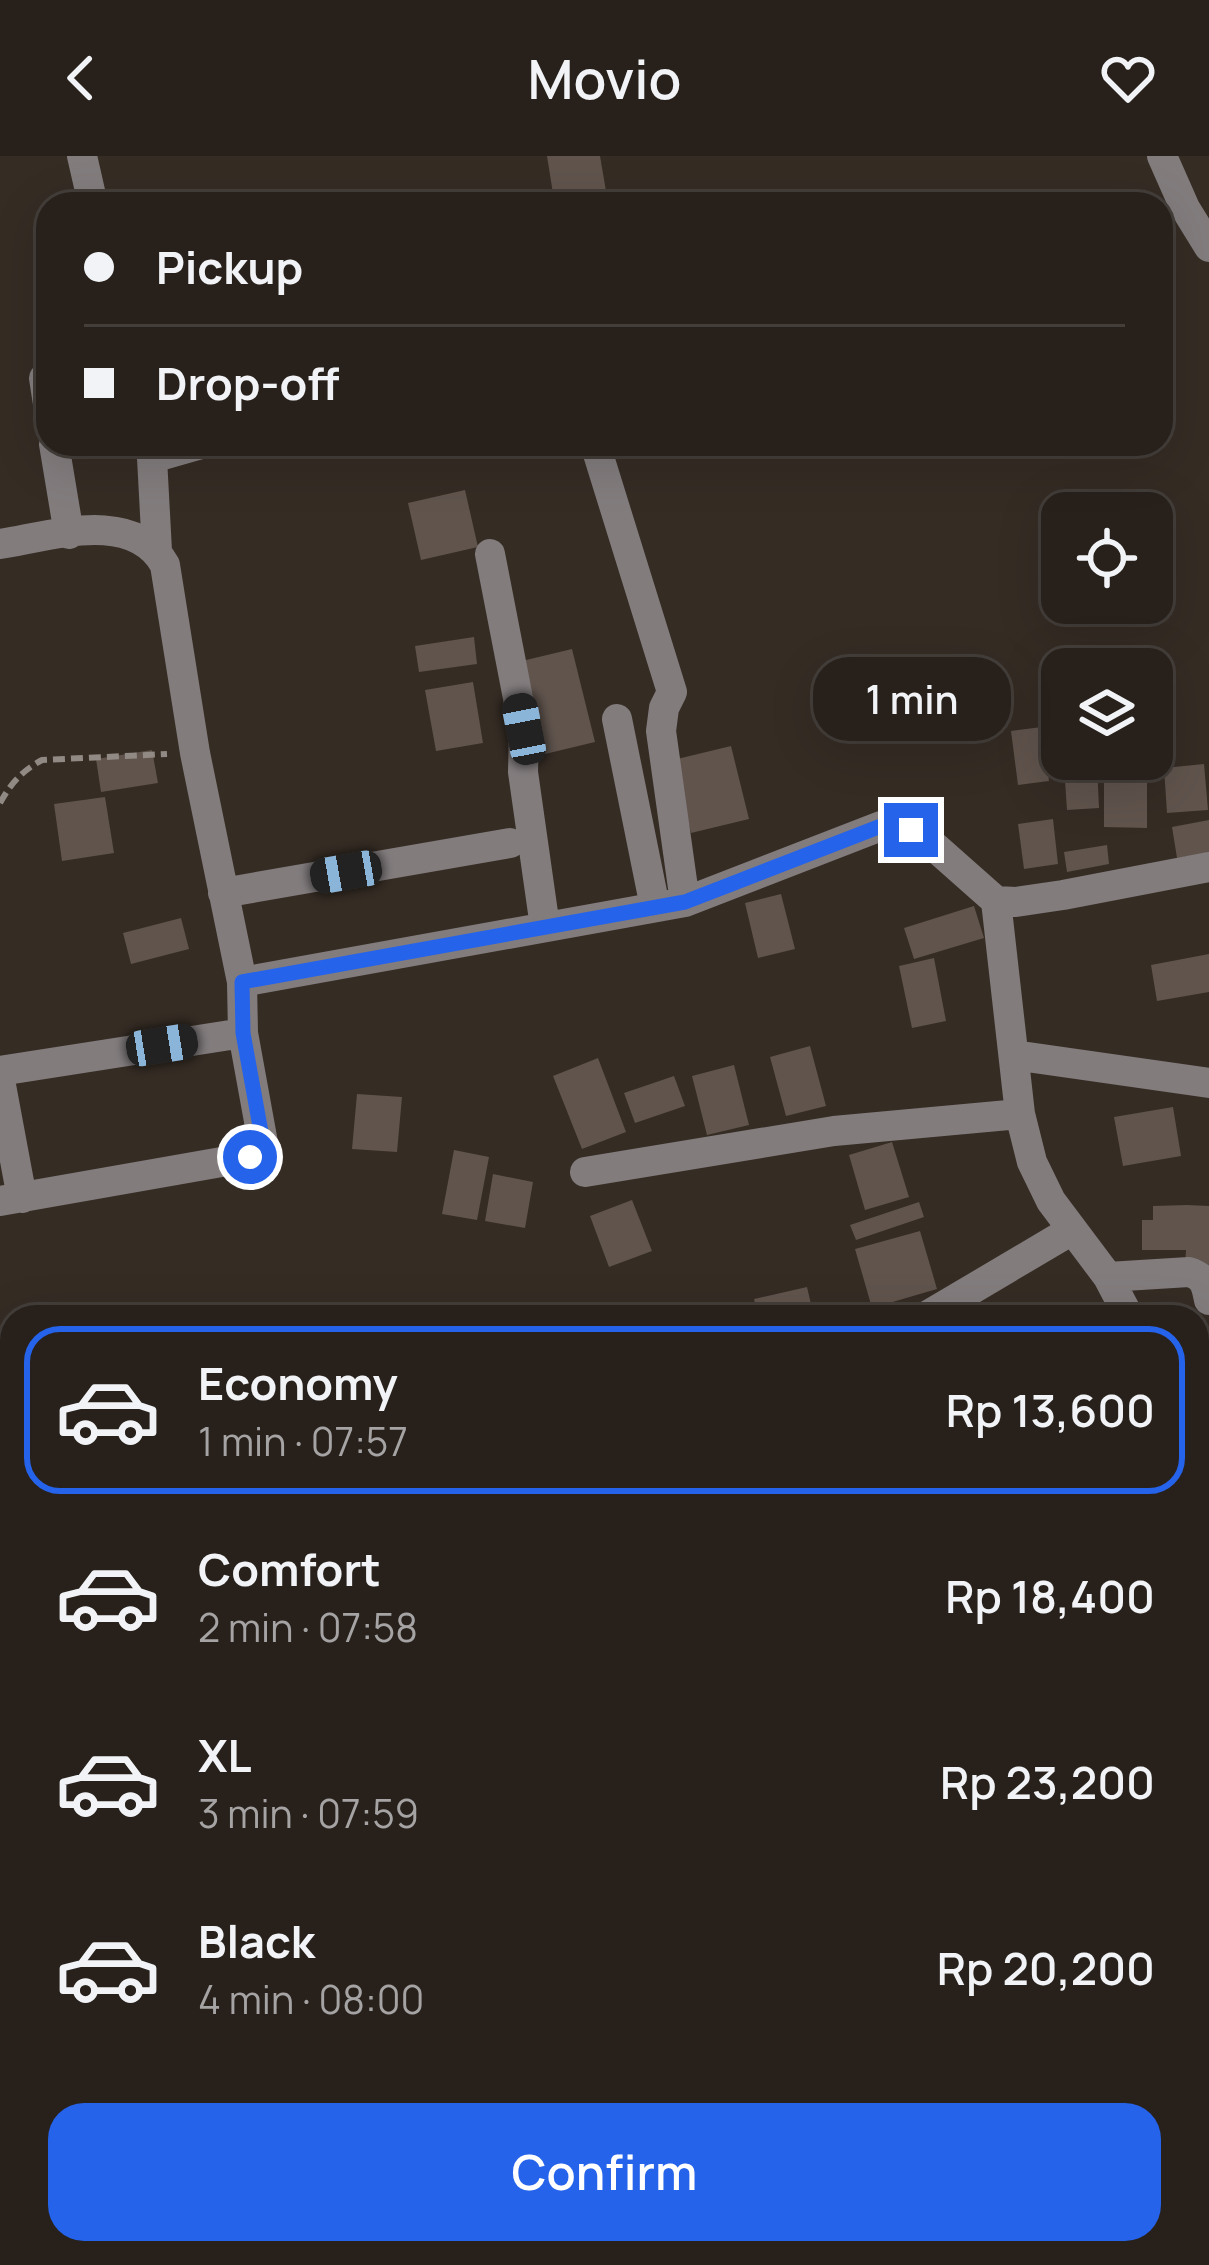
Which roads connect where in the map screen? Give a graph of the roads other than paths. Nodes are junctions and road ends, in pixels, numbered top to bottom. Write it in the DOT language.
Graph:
graph roads {
  1 [pos="82,156"];
  2 [pos="1162,156"];
  3 [pos="90,192"];
  4 [pos="1209,247"];
  5 [pos="56,456"];
  6 [pos="151,456"];
  7 [pos="599,456"];
  8 [pos="69,534"];
  9 [pos="0,544"];
  10 [pos="158,551"];
  11 [pos="490,554"];
  12 [pos="617,719"];
  13 [pos="510,843"];
  14 [pos="1209,867"];
  15 [pos="223,893"];
  16 [pos="996,901"];
  17 [pos="670,904"];
  18 [pos="545,927"];
  19 [pos="242,982"];
  20 [pos="243,1033"];
  21 [pos="1014,1055"];
  22 [pos="0,1071"];
  23 [pos="0,1080"];
  24 [pos="1209,1083"];
  25 [pos="1020,1114"];
  26 [pos="585,1172"];
  27 [pos="11,1199"];
  28 [pos="1072,1230"];
  29 [pos="1108,1277"];
  30 [pos="1209,1300"];
  31 [pos="945,1305"];
  32 [pos="1123,1305"];
  1 -- 3 [label="street"];
  2 -- 4 [label="street"];
  5 -- 8 [label="street"];
  6 -- 10 [label="street"];
  7 -- 17 [label="street"];
  8 -- 9 [label="street"];
  8 -- 10 [label="street"];
  10 -- 15 [label="street"];
  11 -- 18 [label="street"];
  12 -- 17 [label="street"];
  13 -- 15 [label="street"];
  14 -- 16 [label="street"];
  15 -- 19 [label="street"];
  16 -- 17 [label="street"];
  16 -- 21 [label="street"];
  17 -- 18 [label="street"];
  18 -- 19 [label="street"];
  19 -- 20 [label="street"];
  20 -- 22 [label="street"];
  20 -- 27 [label="street"];
  21 -- 24 [label="street"];
  21 -- 25 [label="street"];
  23 -- 27 [label="street"];
  25 -- 26 [label="street"];
  25 -- 28 [label="street"];
  28 -- 29 [label="street"];
  28 -- 31 [label="street"];
  29 -- 30 [label="street"];
  29 -- 32 [label="street"];
}
